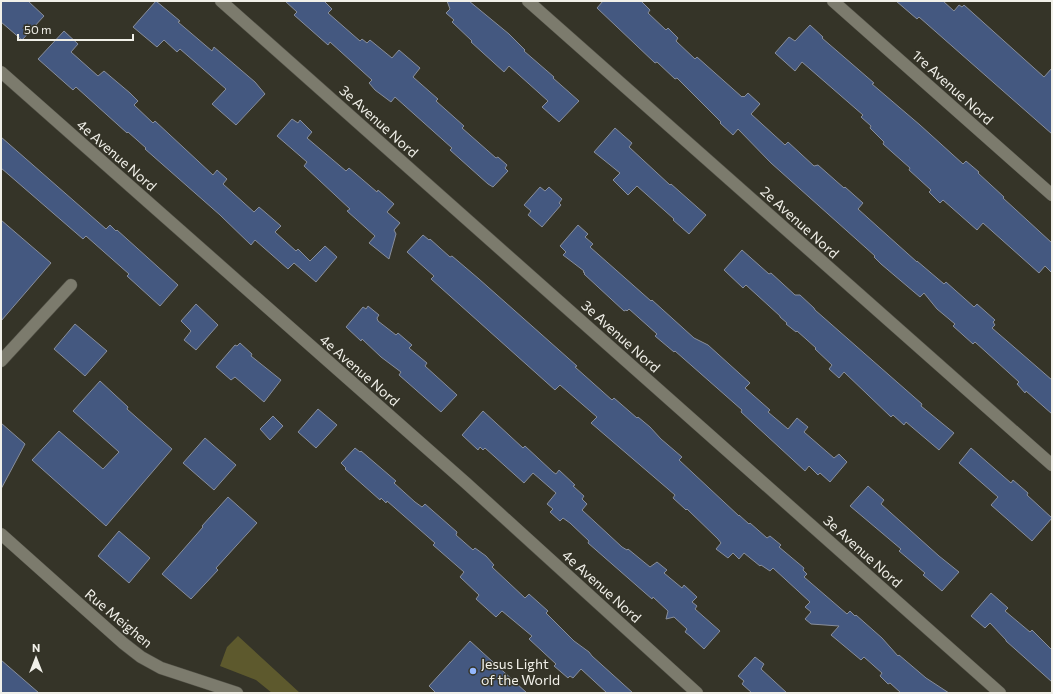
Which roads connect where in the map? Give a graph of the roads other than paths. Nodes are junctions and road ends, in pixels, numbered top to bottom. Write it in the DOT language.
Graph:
graph roads {
  1 [pos="222,1"];
  2 [pos="528,1"];
  3 [pos="833,1"];
  4 [pos="1,72"];
  5 [pos="1052,195"];
  6 [pos="71,285"];
  7 [pos="1,361"];
  8 [pos="1052,465"];
  9 [pos="1,534"];
  10 [pos="237,693"];
  11 [pos="697,693"];
  12 [pos="1000,693"];
  1 -- 12 [label="street, 3e Avenue Nord"];
  2 -- 8 [label="street, 2e Avenue Nord"];
  3 -- 5 [label="street, 1re Avenue Nord"];
  4 -- 11 [label="street, 4e Avenue Nord"];
  6 -- 7 [label="street"];
  9 -- 10 [label="street, Rue Meighen"];
}
